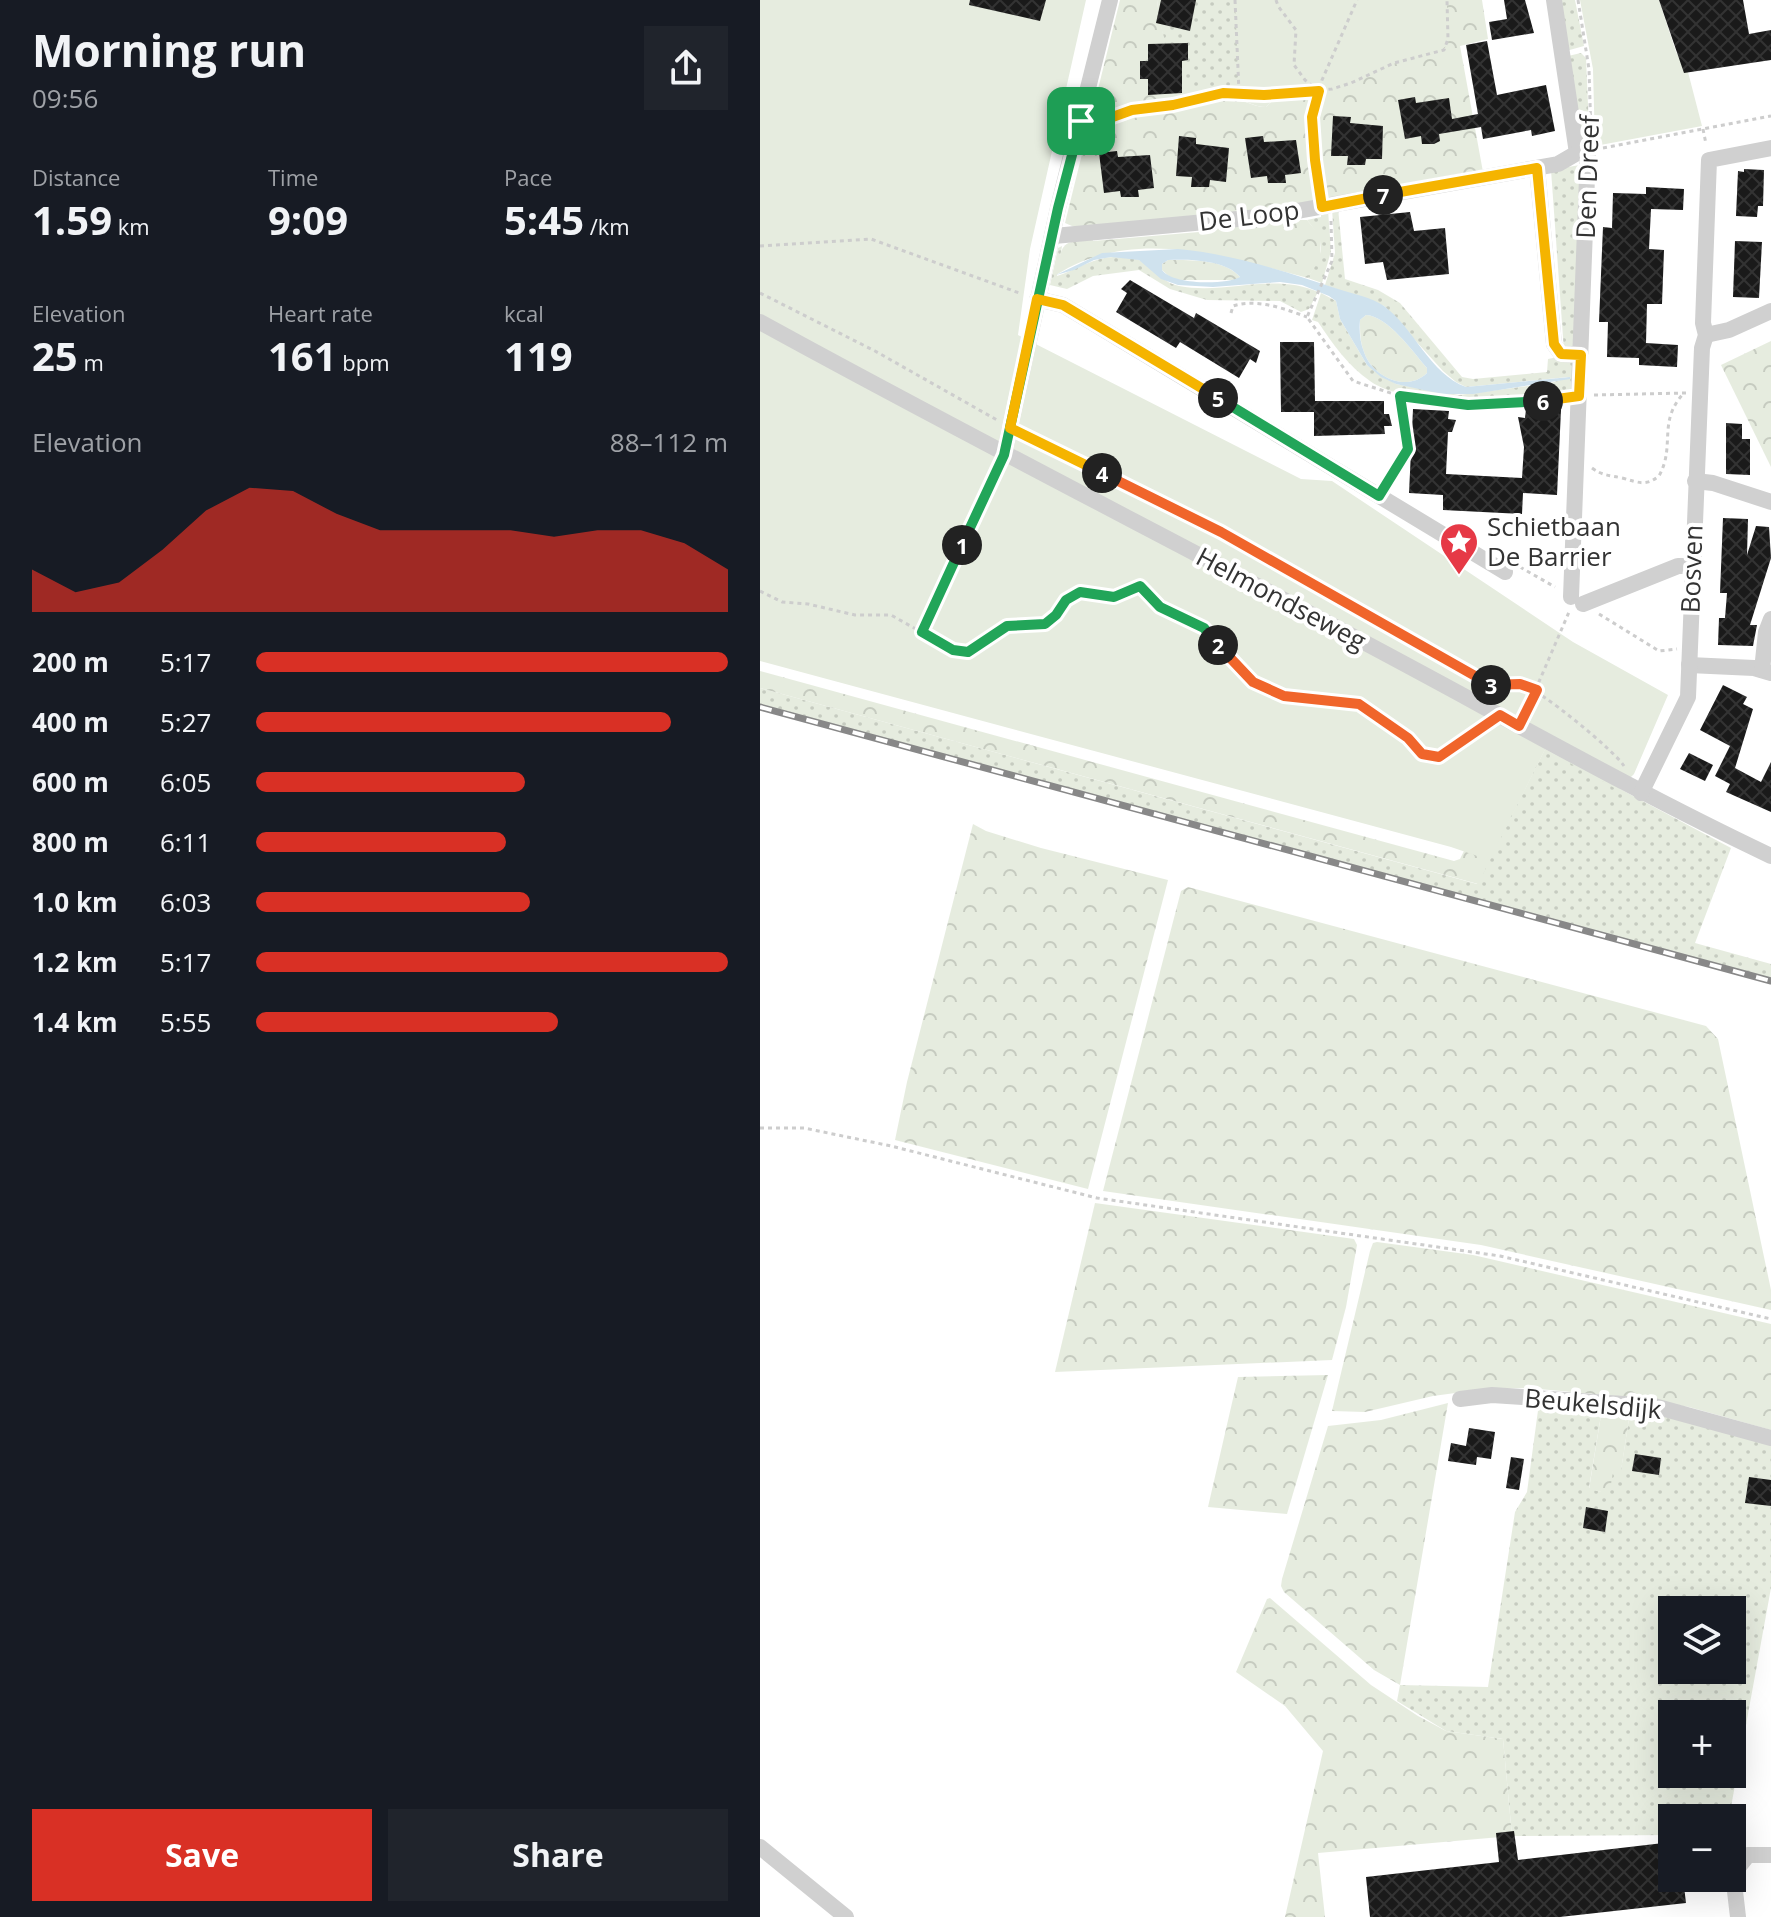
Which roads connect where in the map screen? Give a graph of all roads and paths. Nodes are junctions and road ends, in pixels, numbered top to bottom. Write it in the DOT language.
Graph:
graph roads {
  1 [pos="1110,0"];
  2 [pos="1235,0"];
  3 [pos="1276,0"];
  4 [pos="1357,0"];
  5 [pos="1447,0"];
  6 [pos="1554,0"];
  7 [pos="1578,0"];
  8 [pos="1319,91"];
  9 [pos="1239,92"];
  10 [pos="1771,116"];
  11 [pos="1081,121"];
  12 [pos="1771,148"];
  13 [pos="1583,152"];
  14 [pos="1537,168"];
  15 [pos="1326,207"];
  16 [pos="1054,236"];
  17 [pos="760,246"];
  18 [pos="760,293"];
  19 [pos="1037,299"];
  20 [pos="1771,311"];
  21 [pos="1231,313"];
  22 [pos="1307,317"];
  23 [pos="760,322"];
  24 [pos="1706,335"];
  25 [pos="1581,355"];
  26 [pos="1692,393"];
  27 [pos="1400,396"];
  28 [pos="1579,396"];
  29 [pos="1010,428"];
  30 [pos="1004,455"];
  31 [pos="1577,463"];
  32 [pos="1695,481"];
  33 [pos="1379,496"];
  34 [pos="1771,502"];
  35 [pos="1693,566"];
  36 [pos="1505,572"];
  37 [pos="760,591"];
  38 [pos="1574,604"];
  39 [pos="1771,619"];
  40 [pos="922,632"];
  41 [pos="1689,665"];
  42 [pos="1767,672"];
  43 [pos="1537,690"];
  44 [pos="1500,715"];
  45 [pos="1519,726"];
  46 [pos="1626,768"];
  47 [pos="1641,793"];
  48 [pos="1771,856"];
  49 [pos="760,1128"];
  50 [pos="1771,1319"];
  51 [pos="1460,1399"];
  52 [pos="1771,1438"];
  53 [pos="760,1847"];
  54 [pos="1771,1855"];
  55 [pos="846,1917"];
  56 [pos="1738,1917"];
  1 -- 11 [label="street"];
  2 -- 9 [label="path"];
  3 -- 8 [label="path"];
  4 -- 8 [label="path"];
  5 -- 8 [label="path"];
  6 -- 13 [label="street, Den Dreef"];
  7 -- 13 [label="path, Den Dreef"];
  8 -- 9 [label="path"];
  8 -- 15 [label="path"];
  9 -- 11 [label="path"];
  10 -- 13 [label="path"];
  11 -- 16 [label="street"];
  12 -- 24 [label="street, Bosven"];
  13 -- 14 [label="street, De Loop"];
  13 -- 25 [label="street, Den Dreef"];
  14 -- 15 [label="street, De Loop"];
  14 -- 25 [label="street, Den Dreef"];
  15 -- 16 [label="street, De Loop"];
  15 -- 22 [label="path"];
  16 -- 19 [label="street"];
  17 -- 19 [label="path"];
  18 -- 29 [label="path"];
  19 -- 29 [label="street"];
  19 -- 33 [label="street"];
  20 -- 24 [label="street"];
  21 -- 22 [label="path"];
  22 -- 27 [label="path"];
  23 -- 30 [label="street, Helmondseweg"];
  24 -- 26 [label="street, Bosven"];
  25 -- 28 [label="street, Den Dreef"];
  26 -- 28 [label="path"];
  26 -- 31 [label="path"];
  26 -- 32 [label="street, Bosven"];
  27 -- 28 [label="path"];
  27 -- 33 [label="path"];
  28 -- 31 [label="street, Den Dreef"];
  29 -- 30 [label="street"];
  29 -- 43 [label="path"];
  30 -- 40 [label="path"];
  30 -- 44 [label="street, Helmondseweg"];
  31 -- 38 [label="street, Den Dreef"];
  32 -- 34 [label="street"];
  32 -- 35 [label="street, Bosven"];
  33 -- 36 [label="street"];
  35 -- 38 [label="street"];
  35 -- 41 [label="street, Bosven"];
  37 -- 40 [label="path"];
  38 -- 43 [label="path"];
  39 -- 42 [label="street"];
  40 -- 44 [label="path"];
  41 -- 42 [label="street"];
  41 -- 47 [label="street, Bosven"];
  43 -- 45 [label="path"];
  43 -- 46 [label="path"];
  44 -- 45 [label="street, Helmondseweg"];
  45 -- 47 [label="street, Helmondseweg"];
  47 -- 48 [label="street, Helmondseweg"];
  49 -- 50 [label="path"];
  51 -- 52 [label="street, Beukelsdijk"];
  53 -- 55 [label="street"];
  54 -- 56 [label="street"];
}
